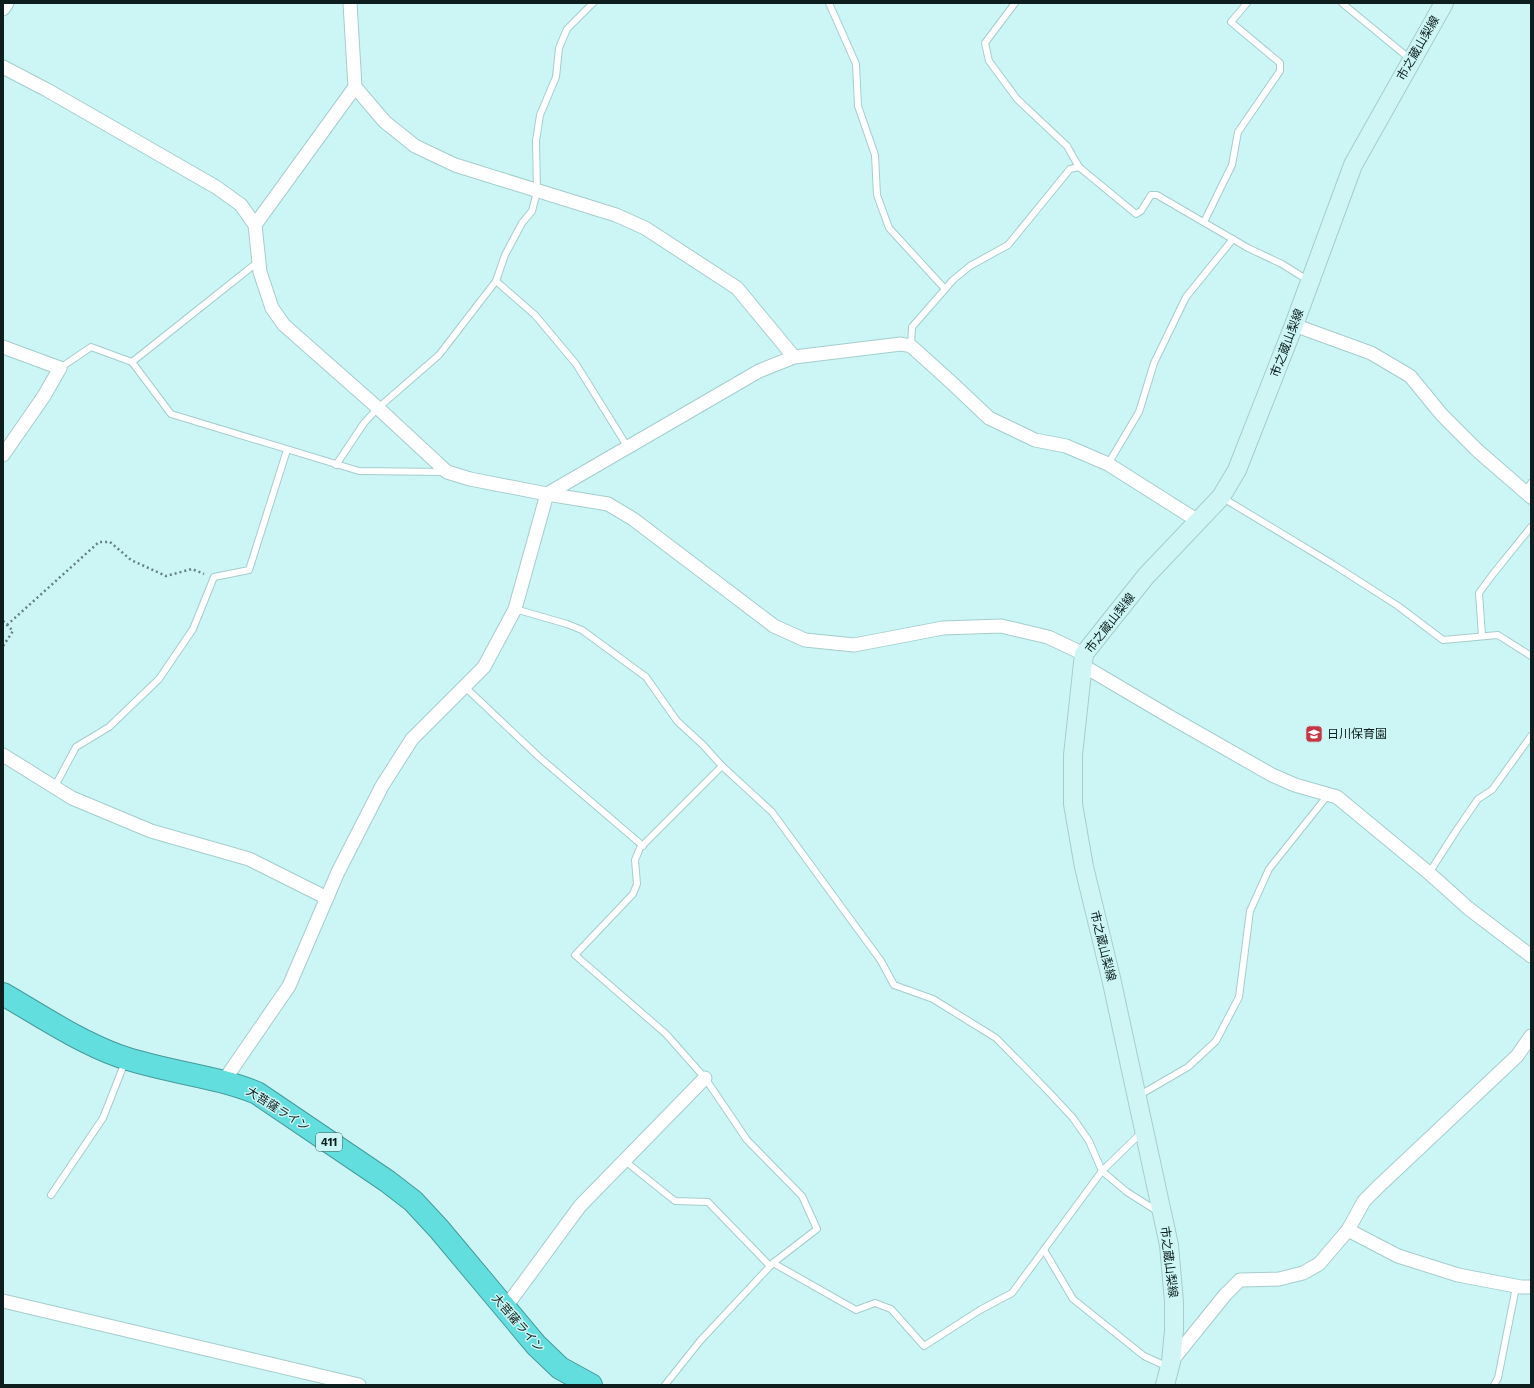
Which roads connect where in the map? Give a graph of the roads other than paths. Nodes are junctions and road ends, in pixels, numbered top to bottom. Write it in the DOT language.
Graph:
graph roads {
  1 [pos="7,3"];
  2 [pos="350,3"];
  3 [pos="593,3"];
  4 [pos="829,3"];
  5 [pos="1015,3"];
  6 [pos="1247,3"];
  7 [pos="1342,3"];
  8 [pos="1444,3"];
  9 [pos="3,9"];
  10 [pos="1412,60"];
  11 [pos="3,67"];
  12 [pos="355,87"];
  13 [pos="1079,167"];
  14 [pos="537,192"];
  15 [pos="1204,222"];
  16 [pos="255,225"];
  17 [pos="1233,239"];
  18 [pos="259,261"];
  19 [pos="496,281"];
  20 [pos="1310,281"];
  21 [pos="945,289"];
  22 [pos="1294,325"];
  23 [pos="911,346"];
  24 [pos="3,347"];
  25 [pos="794,357"];
  26 [pos="132,362"];
  27 [pos="60,368"];
  28 [pos="378,408"];
  29 [pos="627,446"];
  30 [pos="287,450"];
  31 [pos="3,455"];
  32 [pos="1108,464"];
  33 [pos="336,465"];
  34 [pos="447,472"];
  35 [pos="1529,491"];
  36 [pos="547,494"];
  37 [pos="1221,497"];
  38 [pos="1198,522"];
  39 [pos="1531,527"];
  40 [pos="515,609"];
  41 [pos="1482,636"];
  42 [pos="1531,656"];
  43 [pos="1083,660"];
  44 [pos="464,687"];
  45 [pos="1531,736"];
  46 [pos="3,755"];
  47 [pos="722,766"];
  48 [pos="55,786"];
  49 [pos="1328,794"];
  50 [pos="642,846"];
  51 [pos="1429,873"];
  52 [pos="327,898"];
  53 [pos="1531,956"];
  54 [pos="3,994"];
  55 [pos="1531,1036"];
  56 [pos="127,1058"];
  57 [pos="705,1078"];
  58 [pos="223,1082"];
  59 [pos="1137,1097"];
  60 [pos="1144,1130"];
  61 [pos="625,1161"];
  62 [pos="1102,1171"];
  63 [pos="51,1195"];
  64 [pos="1162,1214"];
  65 [pos="1348,1230"];
  66 [pos="1044,1250"];
  67 [pos="772,1264"];
  68 [pos="1516,1287"];
  69 [pos="1531,1287"];
  70 [pos="3,1301"];
  71 [pos="505,1308"];
  72 [pos="1168,1372"];
  73 [pos="359,1385"];
  74 [pos="591,1385"];
  75 [pos="665,1385"];
  76 [pos="1494,1385"];
  1 -- 9 [label="street"];
  2 -- 12 [label="street"];
  3 -- 14 [label="lane"];
  4 -- 21 [label="lane"];
  5 -- 13 [label="lane"];
  6 -- 15 [label="lane"];
  7 -- 10 [label="lane"];
  8 -- 10 [label="main road, 市之蔵山梨線"];
  10 -- 20 [label="main road, 市之蔵山梨線"];
  11 -- 16 [label="street"];
  12 -- 14 [label="street"];
  12 -- 16 [label="street"];
  13 -- 15 [label="lane"];
  13 -- 21 [label="lane"];
  14 -- 19 [label="lane"];
  14 -- 25 [label="street"];
  15 -- 17 [label="lane"];
  16 -- 18 [label="street"];
  17 -- 20 [label="lane"];
  17 -- 32 [label="lane"];
  18 -- 26 [label="lane"];
  18 -- 28 [label="street"];
  19 -- 28 [label="lane"];
  19 -- 29 [label="lane"];
  20 -- 22 [label="main road, 市之蔵山梨線"];
  21 -- 23 [label="lane"];
  22 -- 35 [label="street"];
  22 -- 37 [label="main road, 市之蔵山梨線"];
  23 -- 25 [label="street"];
  23 -- 32 [label="street"];
  24 -- 27 [label="street"];
  25 -- 29 [label="street"];
  26 -- 27 [label="lane"];
  26 -- 30 [label="lane"];
  27 -- 31 [label="street"];
  28 -- 33 [label="lane"];
  28 -- 34 [label="street"];
  29 -- 36 [label="street"];
  30 -- 33 [label="lane"];
  30 -- 48 [label="lane"];
  32 -- 38 [label="street"];
  33 -- 34 [label="lane"];
  34 -- 36 [label="street"];
  36 -- 40 [label="street"];
  36 -- 43 [label="street"];
  37 -- 38 [label="main road, 市之蔵山梨線"];
  37 -- 41 [label="lane"];
  38 -- 43 [label="main road, 市之蔵山梨線"];
  39 -- 41 [label="lane"];
  40 -- 44 [label="street"];
  40 -- 47 [label="lane"];
  41 -- 42 [label="lane"];
  43 -- 49 [label="street"];
  43 -- 59 [label="main road, 市之蔵山梨線"];
  44 -- 50 [label="lane"];
  44 -- 52 [label="street"];
  45 -- 51 [label="lane"];
  46 -- 48 [label="street"];
  47 -- 50 [label="lane"];
  47 -- 62 [label="lane"];
  48 -- 52 [label="street"];
  49 -- 51 [label="street"];
  49 -- 59 [label="lane"];
  50 -- 57 [label="lane"];
  51 -- 53 [label="street"];
  52 -- 58 [label="street"];
  54 -- 56 [label="highway, 大菩薩ライン / 411"];
  55 -- 65 [label="street"];
  56 -- 58 [label="highway, 大菩薩ライン / 411"];
  56 -- 63 [label="lane"];
  57 -- 61 [label="street"];
  57 -- 67 [label="lane"];
  58 -- 71 [label="highway, 大菩薩ライン / 411"];
  59 -- 60 [label="main road, 市之蔵山梨線"];
  60 -- 62 [label="lane"];
  60 -- 64 [label="main road, 市之蔵山梨線"];
  61 -- 67 [label="lane"];
  61 -- 71 [label="street"];
  62 -- 64 [label="lane"];
  62 -- 66 [label="lane"];
  64 -- 72 [label="main road, 市之蔵山梨線"];
  65 -- 68 [label="street"];
  65 -- 72 [label="street"];
  66 -- 67 [label="lane"];
  66 -- 72 [label="lane"];
  67 -- 75 [label="lane"];
  68 -- 69 [label="street"];
  68 -- 76 [label="lane"];
  70 -- 73 [label="street"];
  71 -- 74 [label="highway, 大菩薩ライン / 411"];
}
